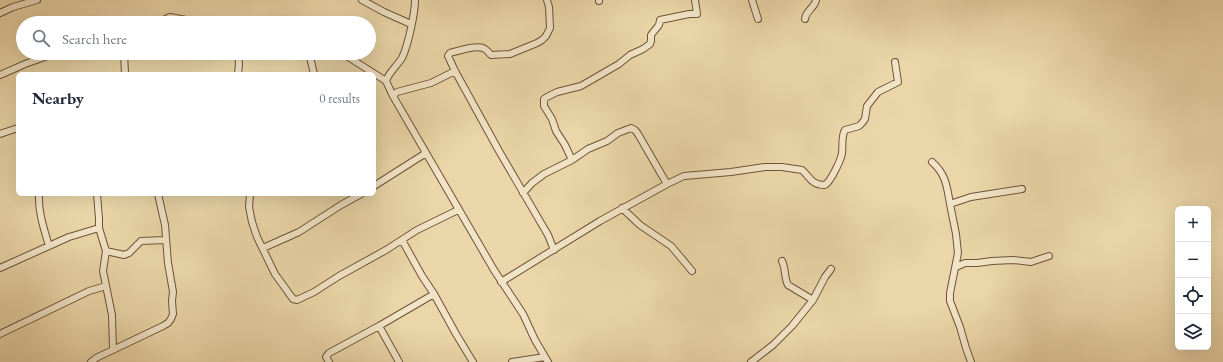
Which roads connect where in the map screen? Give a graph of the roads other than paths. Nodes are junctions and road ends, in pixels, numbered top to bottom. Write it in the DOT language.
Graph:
graph roads {
  1 [pos="37,0"];
  2 [pos="362,0"];
  3 [pos="415,0"];
  4 [pos="547,0"];
  5 [pos="695,0"];
  6 [pos="752,0"];
  7 [pos="816,0"];
  8 [pos="0,13"];
  9 [pos="758,19"];
  10 [pos="805,19"];
  11 [pos="411,24"];
  12 [pos="36,60"];
  13 [pos="124,60"];
  14 [pos="239,60"];
  15 [pos="311,60"];
  16 [pos="353,60"];
  17 [pos="896,62"];
  18 [pos="455,71"];
  19 [pos="125,72"];
  20 [pos="238,72"];
  21 [pos="314,72"];
  22 [pos="372,72"];
  23 [pos="0,75"];
  24 [pos="376,75"];
  25 [pos="386,81"];
  26 [pos="393,96"];
  27 [pos="16,129"];
  28 [pos="0,134"];
  29 [pos="426,153"];
  30 [pos="572,160"];
  31 [pos="932,162"];
  32 [pos="667,184"];
  33 [pos="376,185"];
  34 [pos="1022,190"];
  35 [pos="523,193"];
  36 [pos="39,196"];
  37 [pos="96,196"];
  38 [pos="158,196"];
  39 [pos="250,196"];
  40 [pos="357,196"];
  41 [pos="950,204"];
  42 [pos="622,208"];
  43 [pos="458,210"];
  44 [pos="99,228"];
  45 [pos="165,240"];
  46 [pos="402,240"];
  47 [pos="49,246"];
  48 [pos="263,248"];
  49 [pos="554,250"];
  50 [pos="106,251"];
  51 [pos="958,253"];
  52 [pos="1049,256"];
  53 [pos="782,262"];
  54 [pos="965,262"];
  55 [pos="956,267"];
  56 [pos="0,268"];
  57 [pos="831,269"];
  58 [pos="692,271"];
  59 [pos="501,282"];
  60 [pos="106,286"];
  61 [pos="434,294"];
  62 [pos="812,300"];
  63 [pos="379,326"];
  64 [pos="0,334"];
  65 [pos="113,350"];
  66 [pos="546,359"];
  67 [pos="91,362"];
  68 [pos="329,362"];
  69 [pos="399,362"];
  70 [pos="473,362"];
  71 [pos="512,362"];
  72 [pos="751,362"];
  73 [pos="971,362"];
  1 -- 8 [label="street"];
  2 -- 11 [label="street"];
  3 -- 11 [label="street"];
  4 -- 18 [label="street"];
  5 -- 30 [label="street"];
  6 -- 9 [label="street"];
  7 -- 10 [label="street"];
  11 -- 25 [label="street"];
  12 -- 23 [label="street"];
  13 -- 19 [label="street"];
  14 -- 20 [label="street"];
  15 -- 21 [label="street"];
  16 -- 22 [label="street"];
  17 -- 32 [label="street"];
  18 -- 26 [label="street"];
  18 -- 35 [label="street"];
  24 -- 25 [label="street"];
  25 -- 26 [label="street"];
  26 -- 29 [label="street"];
  27 -- 28 [label="street"];
  29 -- 33 [label="street"];
  29 -- 43 [label="street"];
  30 -- 32 [label="street"];
  30 -- 35 [label="street"];
  31 -- 41 [label="street"];
  32 -- 42 [label="street"];
  34 -- 41 [label="street"];
  35 -- 49 [label="street"];
  36 -- 47 [label="street"];
  37 -- 44 [label="street"];
  38 -- 45 [label="street"];
  39 -- 48 [label="street"];
  40 -- 48 [label="street"];
  41 -- 51 [label="street"];
  42 -- 49 [label="street"];
  42 -- 58 [label="street"];
  43 -- 46 [label="street"];
  43 -- 59 [label="street"];
  44 -- 47 [label="street"];
  44 -- 50 [label="street"];
  45 -- 50 [label="street"];
  45 -- 65 [label="street"];
  46 -- 48 [label="street"];
  46 -- 61 [label="street"];
  47 -- 56 [label="street"];
  49 -- 59 [label="street"];
  50 -- 60 [label="street"];
  51 -- 54 [label="street"];
  51 -- 55 [label="street"];
  52 -- 54 [label="street"];
  53 -- 62 [label="street"];
  54 -- 55 [label="street"];
  55 -- 73 [label="street"];
  57 -- 62 [label="street"];
  59 -- 66 [label="street"];
  60 -- 64 [label="street"];
  60 -- 65 [label="street"];
  61 -- 63 [label="street"];
  61 -- 70 [label="street"];
  62 -- 72 [label="street"];
  63 -- 68 [label="street"];
  63 -- 69 [label="street"];
  65 -- 67 [label="street"];
  66 -- 71 [label="street"];
}
